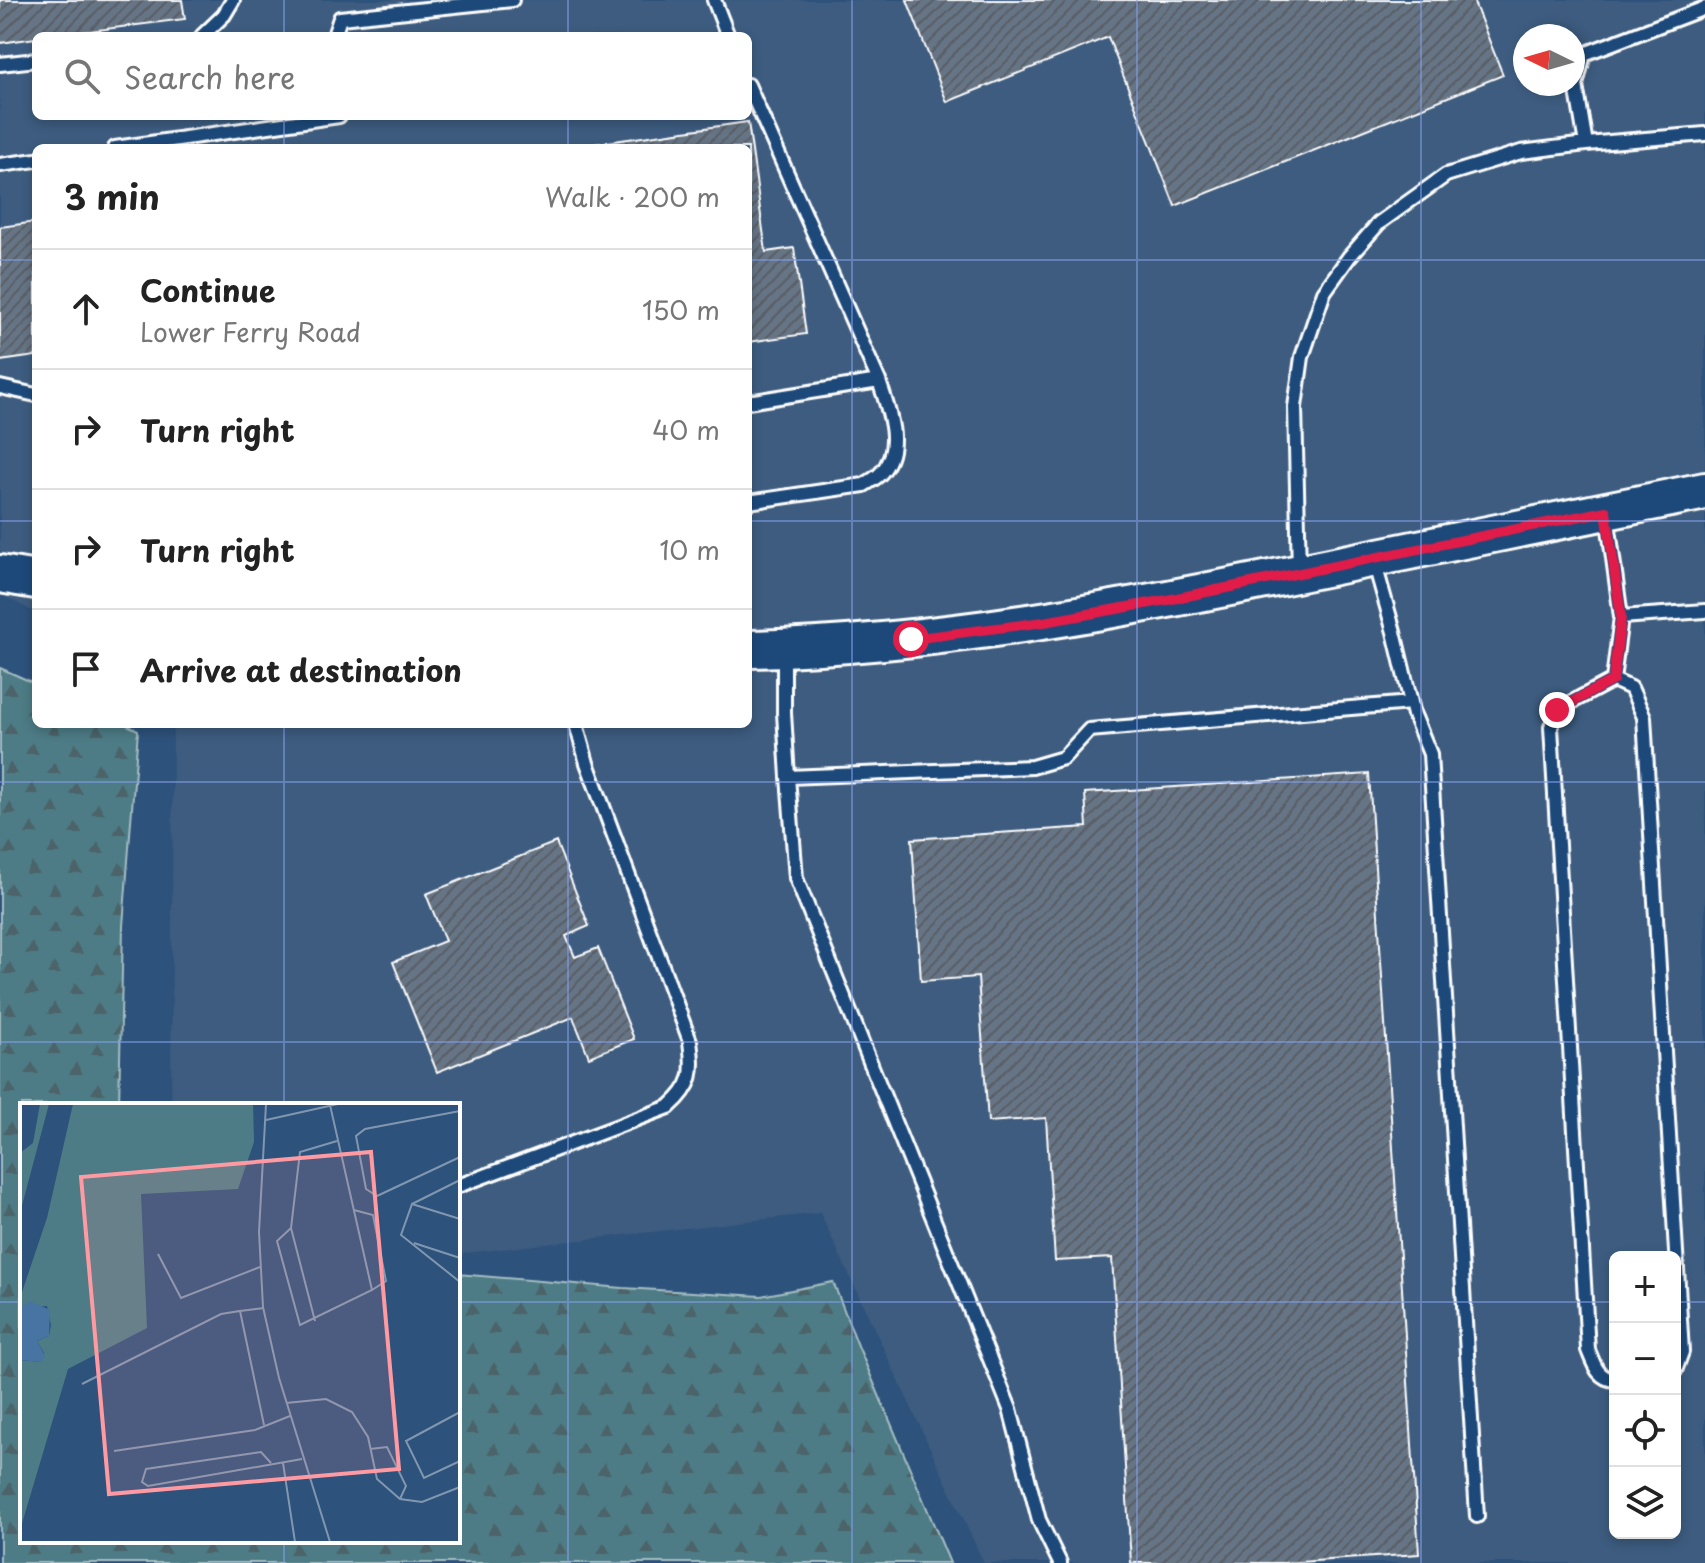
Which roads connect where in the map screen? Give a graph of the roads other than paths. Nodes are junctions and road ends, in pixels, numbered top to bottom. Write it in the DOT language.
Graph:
graph roads {
  1 [pos="233,0"];
  2 [pos="512,0"];
  3 [pos="714,0"];
  4 [pos="1705,8"];
  5 [pos="206,32"];
  6 [pos="335,32"];
  7 [pos="726,32"];
  8 [pos="32,60"];
  9 [pos="0,64"];
  10 [pos="752,94"];
  11 [pos="296,120"];
  12 [pos="1705,134"];
  13 [pos="141,144"];
  14 [pos="1586,144"];
  15 [pos="32,161"];
  16 [pos="0,165"];
  17 [pos="879,381"];
  18 [pos="0,387"];
  19 [pos="32,394"];
  20 [pos="752,401"];
  21 [pos="1705,491"];
  22 [pos="752,501"];
  23 [pos="1606,511"];
  24 [pos="1373,558"];
  25 [pos="1299,573"];
  26 [pos="0,574"];
  27 [pos="32,579"];
  28 [pos="1705,611"];
  29 [pos="1621,617"];
  30 [pos="784,648"];
  31 [pos="752,649"];
  32 [pos="1613,680"];
  33 [pos="1411,703"];
  34 [pos="577,728"];
  35 [pos="788,777"];
  36 [pos="460,1185"];
  37 [pos="1680,1323"];
  38 [pos="1609,1379"];
  39 [pos="1477,1516"];
  40 [pos="1060,1563"];
  1 -- 5 [label="lane"];
  2 -- 6 [label="lane"];
  3 -- 7 [label="lane"];
  4 -- 14 [label="lane"];
  8 -- 9 [label="lane"];
  10 -- 17 [label="lane"];
  11 -- 13 [label="lane"];
  12 -- 14 [label="lane"];
  14 -- 25 [label="lane"];
  15 -- 16 [label="lane"];
  17 -- 20 [label="lane"];
  17 -- 22 [label="lane"];
  18 -- 19 [label="lane"];
  21 -- 23 [label="street"];
  23 -- 24 [label="street"];
  23 -- 29 [label="lane"];
  24 -- 25 [label="street"];
  24 -- 33 [label="lane"];
  25 -- 30 [label="street"];
  26 -- 27 [label="street"];
  28 -- 29 [label="lane"];
  29 -- 32 [label="lane"];
  30 -- 31 [label="street"];
  30 -- 35 [label="lane"];
  32 -- 37 [label="lane"];
  32 -- 38 [label="lane"];
  33 -- 35 [label="lane"];
  33 -- 39 [label="lane"];
  34 -- 36 [label="lane"];
  35 -- 40 [label="lane"];
}
